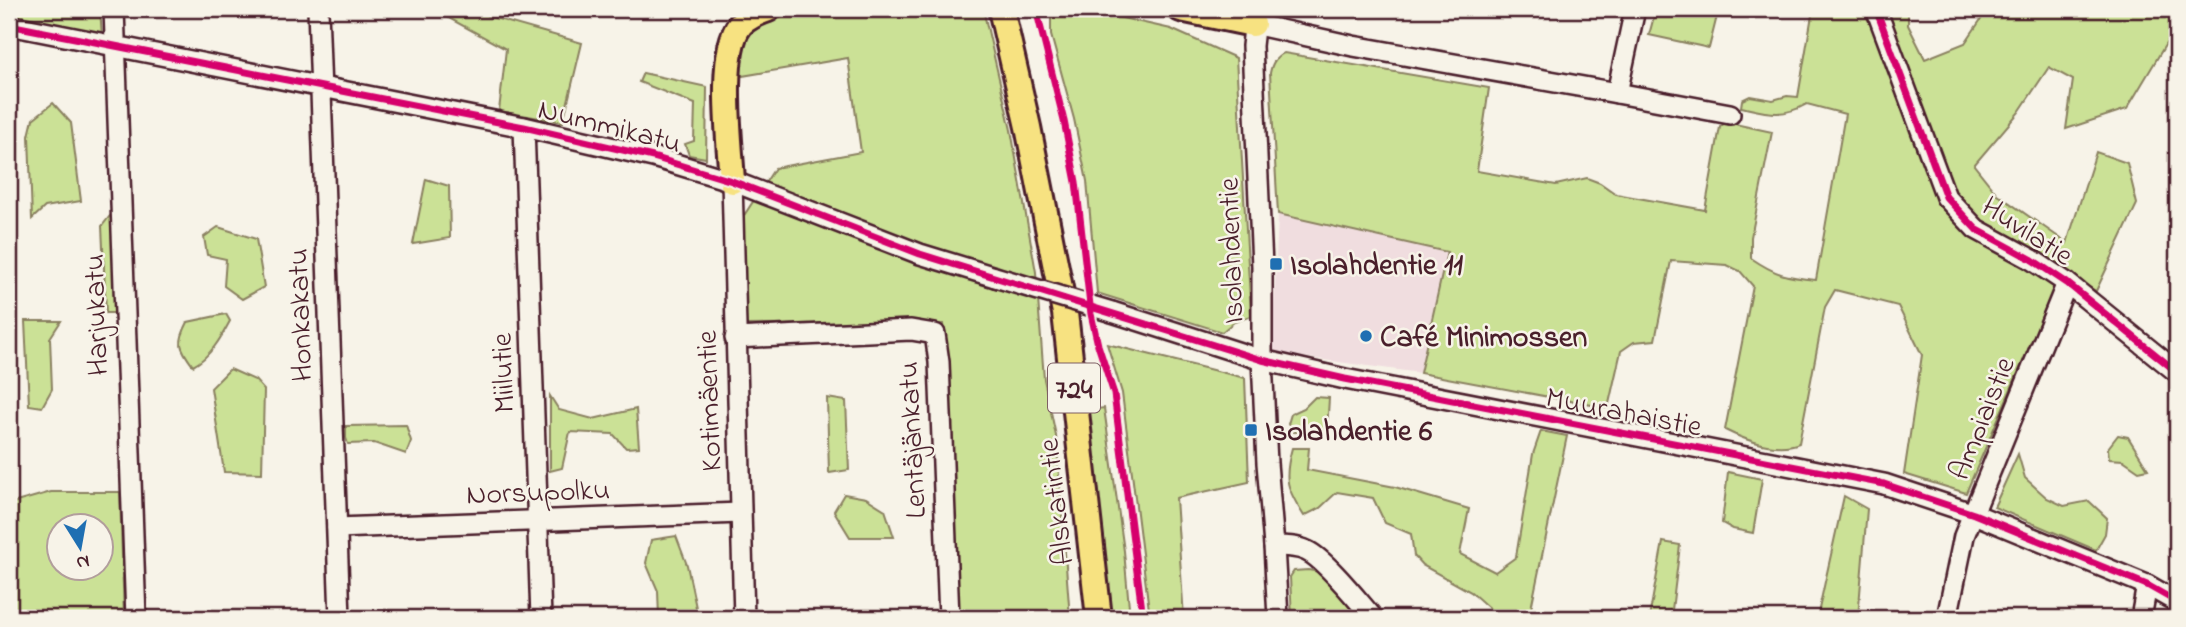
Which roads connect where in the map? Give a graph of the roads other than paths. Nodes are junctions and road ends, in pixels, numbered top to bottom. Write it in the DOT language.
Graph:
graph roads {
  1 [pos="114,9"];
  2 [pos="318,9"];
  3 [pos="768,9"];
  4 [pos="1001,9"];
  5 [pos="1019,9"];
  6 [pos="1181,9"];
  7 [pos="1635,9"];
  8 [pos="1876,9"];
  9 [pos="1255,16"];
  10 [pos="9,25"];
  11 [pos="116,47"];
  12 [pos="1011,50"];
  13 [pos="321,86"];
  14 [pos="1617,93"];
  15 [pos="1730,114"];
  16 [pos="524,127"];
  17 [pos="732,181"];
  18 [pos="2067,283"];
  19 [pos="735,338"];
  20 [pos="1262,359"];
  21 [pos="2177,372"];
  22 [pos="741,513"];
  23 [pos="1974,514"];
  24 [pos="536,521"];
  25 [pos="337,528"];
  26 [pos="1275,546"];
  27 [pos="2147,585"];
  28 [pos="2177,602"];
  29 [pos="136,618"];
  30 [pos="340,618"];
  31 [pos="541,618"];
  32 [pos="744,618"];
  33 [pos="949,618"];
  34 [pos="1099,618"];
  35 [pos="1278,618"];
  36 [pos="1373,618"];
  37 [pos="1947,618"];
  38 [pos="2140,618"];
  1 -- 11 [label="street, Harjukatu"];
  2 -- 13 [label="street, Honkakatu"];
  3 -- 17 [label="main road"];
  4 -- 12 [label="main road, Alskatintie / 724"];
  5 -- 12 [label="main road"];
  6 -- 9 [label="main road"];
  7 -- 14 [label="street"];
  8 -- 18 [label="street, Huvilatie"];
  9 -- 14 [label="street"];
  9 -- 20 [label="street, Isolahdentie"];
  10 -- 11 [label="street, Nummikatu"];
  11 -- 13 [label="street, Nummikatu"];
  11 -- 29 [label="street, Harjukatu"];
  12 -- 34 [label="main road, Alskatintie / 724"];
  13 -- 16 [label="street, Nummikatu"];
  13 -- 25 [label="street, Honkakatu"];
  14 -- 15 [label="street"];
  16 -- 17 [label="street, Nummikatu"];
  16 -- 24 [label="street, Miilutie"];
  17 -- 19 [label="street, Kotimäentie"];
  17 -- 20 [label="street, Nummikatu, bridge"];
  18 -- 21 [label="street, Huvilatie"];
  18 -- 23 [label="street, Ampiaistie"];
  19 -- 22 [label="street, Kotimäentie"];
  19 -- 33 [label="street, Lentäjänkatu"];
  20 -- 23 [label="street, Muurahaistie"];
  20 -- 26 [label="street, Isolahdentie"];
  22 -- 24 [label="street, Norsupolku"];
  22 -- 32 [label="street, Kotimäentie"];
  23 -- 27 [label="street, Muurahaistie"];
  23 -- 37 [label="street, Ampiaistie"];
  24 -- 25 [label="street, Norsupolku"];
  24 -- 31 [label="street, Miilutie"];
  25 -- 30 [label="street, Honkakatu"];
  26 -- 35 [label="street, Isolahdentie"];
  26 -- 36 [label="street"];
  27 -- 28 [label="street, Muurahaistie"];
  27 -- 38 [label="street"];
}
